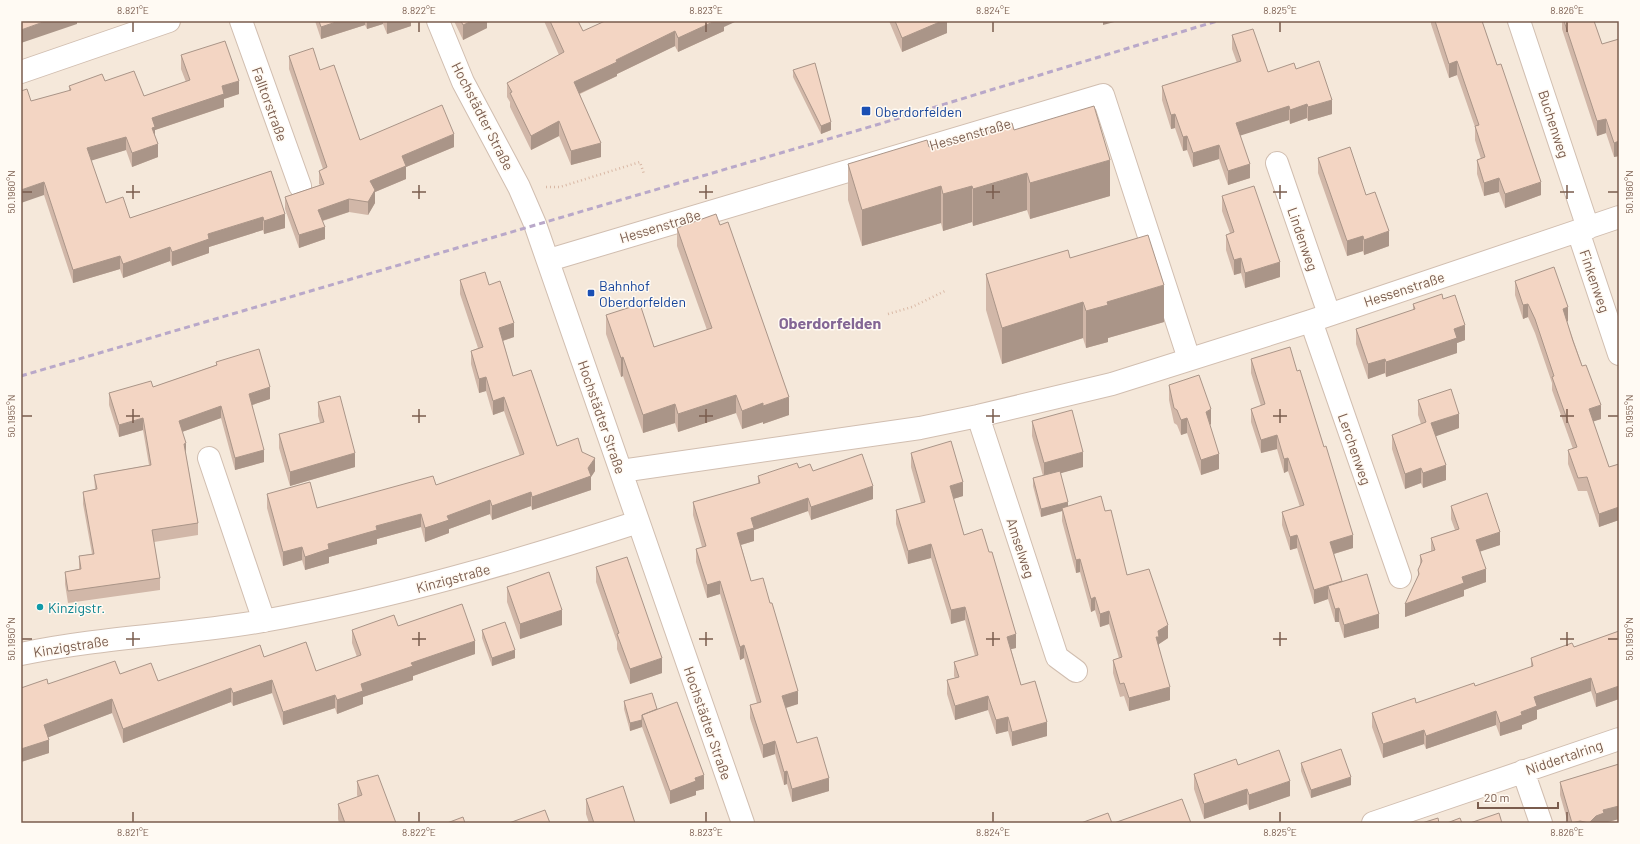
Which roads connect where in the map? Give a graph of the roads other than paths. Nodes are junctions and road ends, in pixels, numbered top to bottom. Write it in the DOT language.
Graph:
graph roads {
  1 [pos="169,21"];
  2 [pos="241,21"];
  3 [pos="438,21"];
  4 [pos="1519,21"];
  5 [pos="21,72"];
  6 [pos="1277,163"];
  7 [pos="300,186"];
  8 [pos="1619,217"];
  9 [pos="1583,229"];
  10 [pos="548,260"];
  11 [pos="1320,317"];
  12 [pos="1619,354"];
  13 [pos="1189,359"];
  14 [pos="978,416"];
  15 [pos="209,458"];
  16 [pos="621,471"];
  17 [pos="638,522"];
  18 [pos="1400,577"];
  19 [pos="264,621"];
  20 [pos="21,654"];
  21 [pos="1076,671"];
  22 [pos="1619,739"];
  23 [pos="1523,771"];
  24 [pos="743,823"];
  25 [pos="1373,823"];
  26 [pos="1541,823"];
  1 -- 5 [label="street"];
  2 -- 7 [label="street, Falltorstraße"];
  3 -- 10 [label="street, Hochstädter Straße"];
  4 -- 9 [label="street, Buchenweg"];
  6 -- 11 [label="street, Lindenweg"];
  8 -- 9 [label="street, Hessenstraße"];
  9 -- 11 [label="street, Hessenstraße"];
  9 -- 12 [label="street, Finkenweg"];
  10 -- 13 [label="street, Hessenstraße"];
  10 -- 16 [label="street, Hochstädter Straße"];
  11 -- 13 [label="street, Hessenstraße"];
  11 -- 18 [label="street, Lerchenweg"];
  13 -- 14 [label="street, Hessenstraße"];
  14 -- 16 [label="street, Hessenstraße"];
  14 -- 21 [label="street, Amselweg"];
  15 -- 19 [label="street"];
  16 -- 17 [label="street, Hochstädter Straße"];
  17 -- 19 [label="street, Kinzigstraße"];
  17 -- 24 [label="street, Hochstädter Straße"];
  19 -- 20 [label="street, Kinzigstraße"];
  22 -- 23 [label="street, Niddertalring"];
  23 -- 25 [label="street, Niddertalring"];
  23 -- 26 [label="street"];
}
